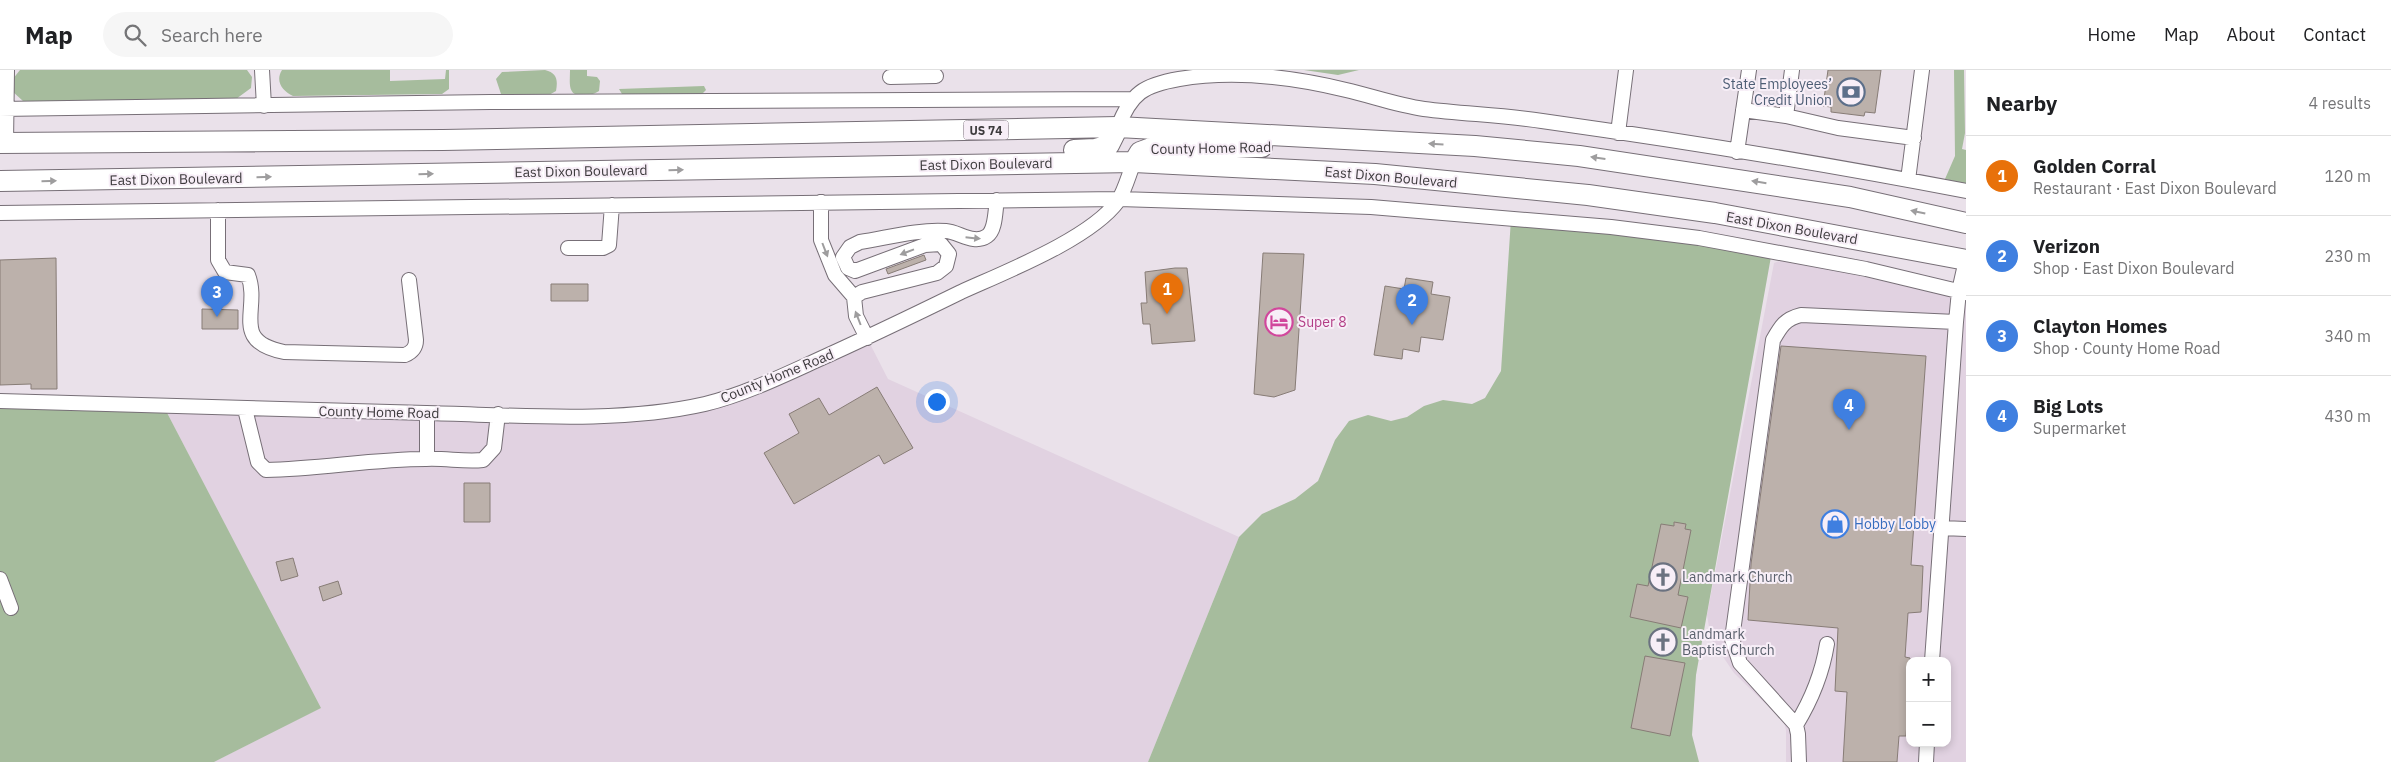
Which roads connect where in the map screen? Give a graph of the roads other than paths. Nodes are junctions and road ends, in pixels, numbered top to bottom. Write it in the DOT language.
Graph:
graph roads {
  1 [pos="7,70"];
  2 [pos="262,70"];
  3 [pos="1626,70"];
  4 [pos="1749,70"];
  5 [pos="1792,70"];
  6 [pos="1922,70"];
  7 [pos="889,73"];
  8 [pos="1275,74"];
  9 [pos="936,76"];
  10 [pos="1131,99"];
  11 [pos="891,100"];
  12 [pos="264,106"];
  13 [pos="3,109"];
  14 [pos="1743,110"];
  15 [pos="1786,116"];
  16 [pos="1118,127"];
  17 [pos="1618,133"];
  18 [pos="1333,138"];
  19 [pos="1914,138"];
  20 [pos="3,143"];
  21 [pos="1738,152"];
  22 [pos="1134,162"];
  23 [pos="845,167"];
  24 [pos="1908,180"];
  25 [pos="0,181"];
  26 [pos="1966,191"];
  27 [pos="1119,198"];
  28 [pos="997,200"];
  29 [pos="821,202"];
  30 [pos="612,205"];
  31 [pos="218,210"];
  32 [pos="0,213"];
  33 [pos="1966,223"];
  34 [pos="568,248"];
  35 [pos="1966,260"];
  36 [pos="409,280"];
  37 [pos="1962,292"];
  38 [pos="854,297"];
  39 [pos="1956,322"];
  40 [pos="867,338"];
  41 [pos="0,401"];
  42 [pos="245,409"];
  43 [pos="427,413"];
  44 [pos="498,414"];
  45 [pos="427,458"];
  46 [pos="1942,528"];
  47 [pos="1966,529"];
  48 [pos="0,578"];
  49 [pos="11,608"];
  50 [pos="1827,644"];
  51 [pos="1932,657"];
  52 [pos="1796,725"];
  53 [pos="1927,747"];
  54 [pos="1799,762"];
  55 [pos="1926,762"];
  1 -- 13 [label="street"];
  2 -- 12 [label="street"];
  3 -- 17 [label="street"];
  4 -- 14 [label="street"];
  5 -- 15 [label="street"];
  6 -- 19 [label="street"];
  7 -- 9 [label="street"];
  7 -- 11 [label="street"];
  8 -- 10 [label="street"];
  8 -- 17 [label="street"];
  10 -- 11 [label="street"];
  10 -- 16 [label="street"];
  11 -- 12 [label="street"];
  12 -- 13 [label="street"];
  13 -- 20 [label="street"];
  14 -- 15 [label="street"];
  14 -- 21 [label="street"];
  15 -- 19 [label="street"];
  16 -- 18 [label="highway, US 74"];
  16 -- 20 [label="highway, US 74"];
  16 -- 23 [label="highway"];
  17 -- 21 [label="street"];
  18 -- 22 [label="highway, County Home Road"];
  33 -- 18 [label="highway, US 74, one-way"];
  19 -- 24 [label="street"];
  21 -- 24 [label="street"];
  22 -- 23 [label="highway, East Dixon Boulevard"];
  22 -- 27 [label="street, County Home Road"];
  22 -- 35 [label="highway, East Dixon Boulevard"];
  25 -- 23 [label="highway, East Dixon Boulevard, one-way"];
  24 -- 26 [label="street"];
  27 -- 28 [label="street, East Dixon Boulevard"];
  27 -- 37 [label="street, East Dixon Boulevard"];
  27 -- 40 [label="street, County Home Road"];
  28 -- 29 [label="street, East Dixon Boulevard"];
  38 -- 28 [label="street, one-way"];
  29 -- 30 [label="street, East Dixon Boulevard"];
  29 -- 38 [label="street, one-way"];
  30 -- 31 [label="street, East Dixon Boulevard"];
  30 -- 34 [label="street"];
  31 -- 32 [label="street, East Dixon Boulevard"];
  31 -- 36 [label="street"];
  35 -- 37 [label="street, East Dixon Boulevard"];
  37 -- 39 [label="street"];
  40 -- 38 [label="street, one-way"];
  39 -- 46 [label="street"];
  39 -- 52 [label="street"];
  40 -- 44 [label="street, County Home Road"];
  41 -- 42 [label="street, County Home Road"];
  42 -- 43 [label="street, County Home Road"];
  42 -- 45 [label="street"];
  43 -- 44 [label="street, County Home Road"];
  43 -- 45 [label="street"];
  44 -- 45 [label="street"];
  46 -- 47 [label="street"];
  46 -- 51 [label="street"];
  48 -- 49 [label="street"];
  50 -- 52 [label="street"];
  52 -- 54 [label="street"];
  53 -- 55 [label="street"];
}
